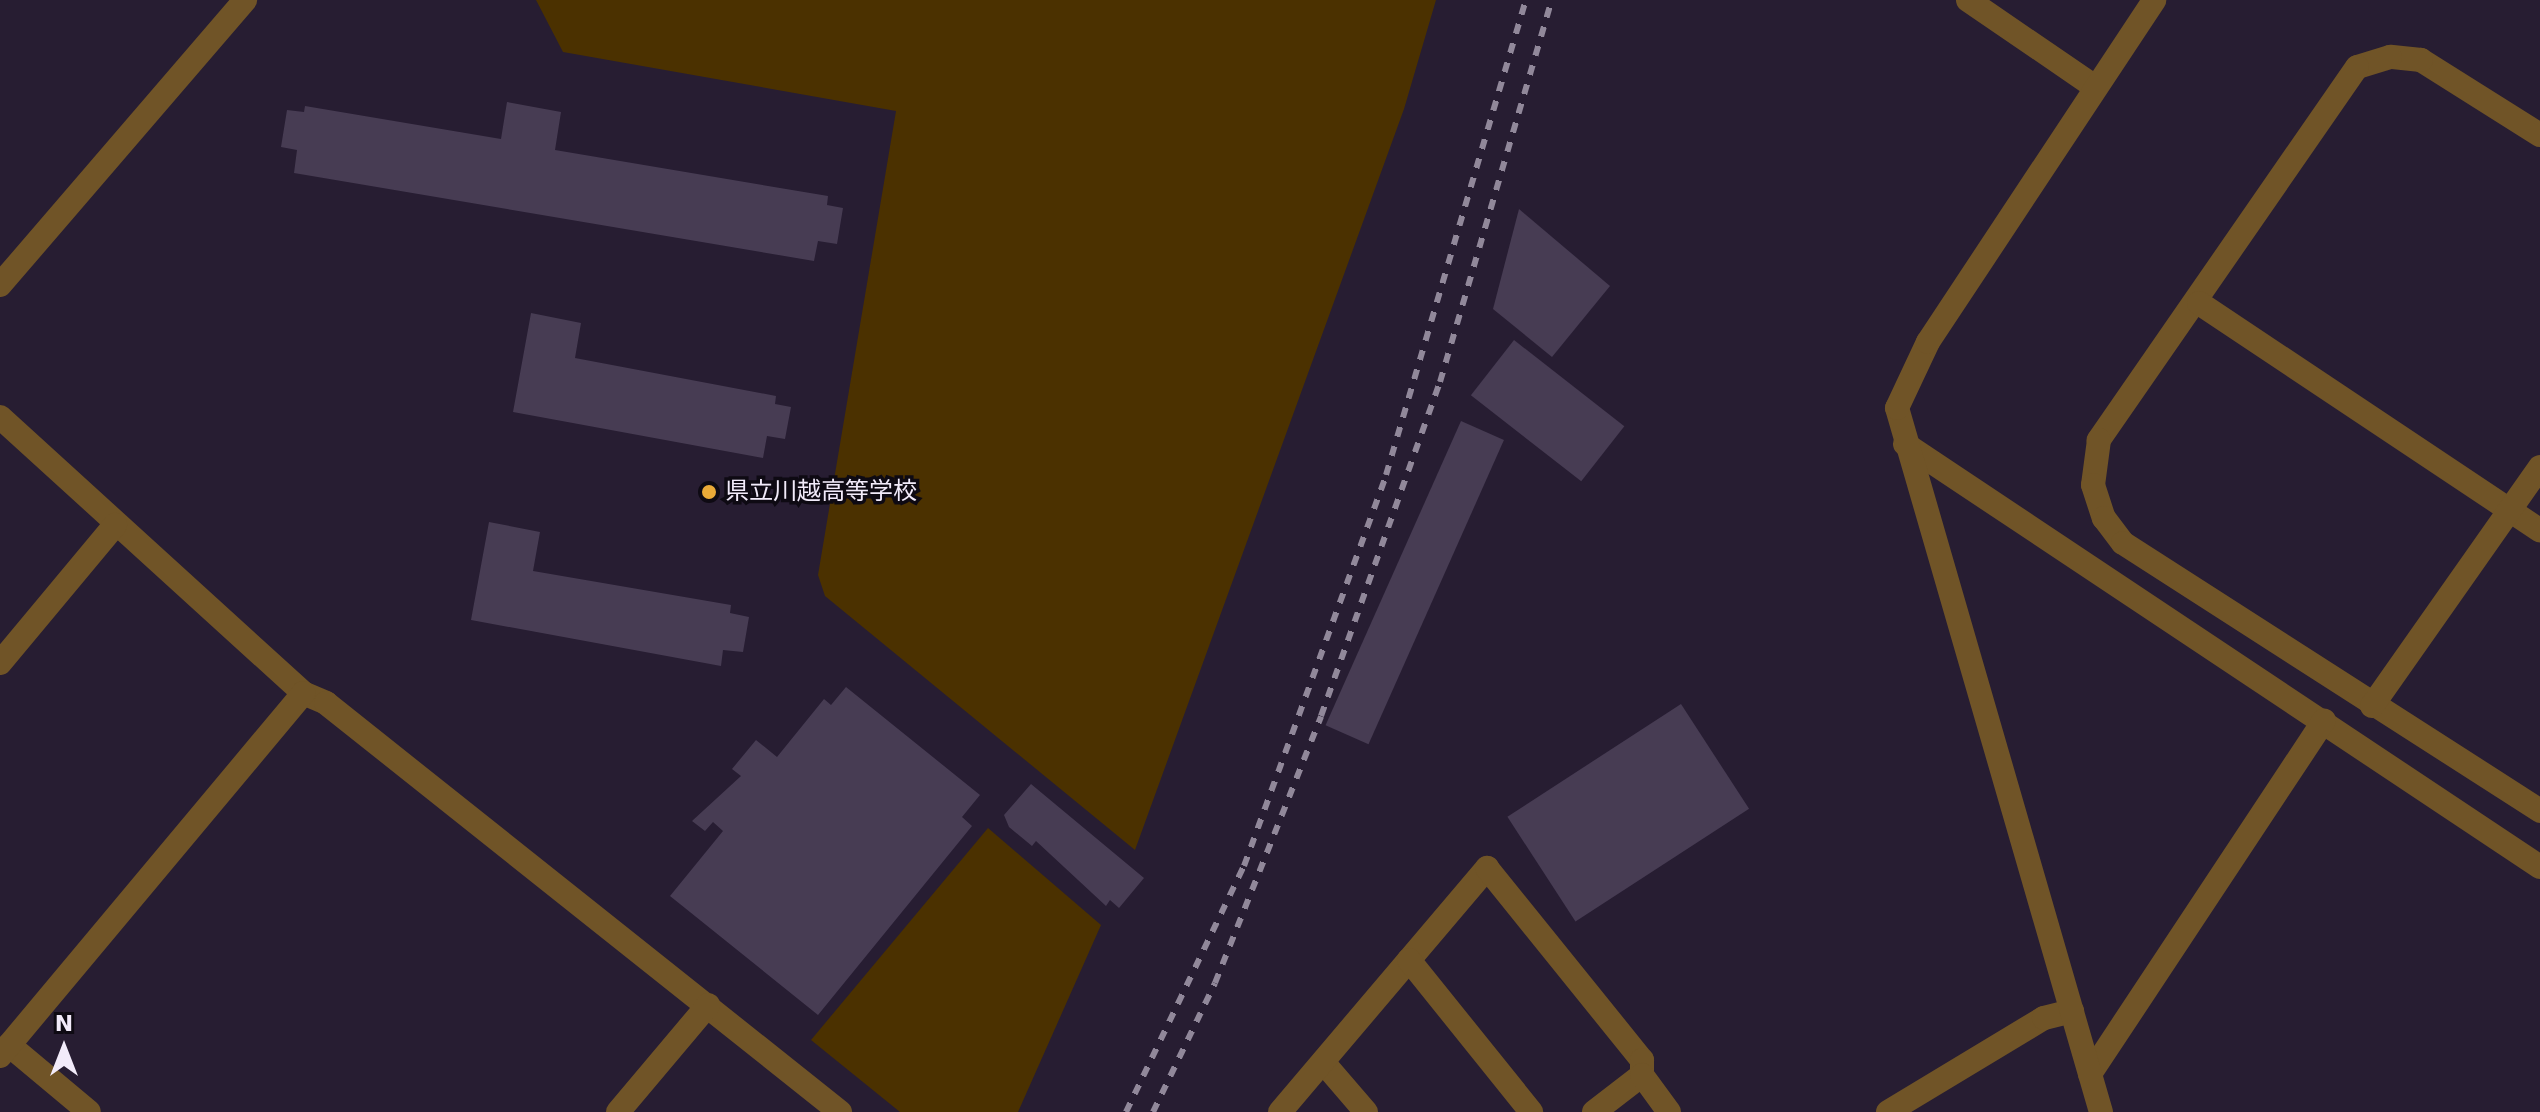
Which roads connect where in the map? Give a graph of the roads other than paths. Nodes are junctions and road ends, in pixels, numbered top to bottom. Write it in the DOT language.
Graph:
graph roads {
  1 [pos="245,0"];
  2 [pos="1968,0"];
  3 [pos="2154,0"];
  4 [pos="2095,87"];
  5 [pos="2540,135"];
  6 [pos="0,285"];
  7 [pos="2199,303"];
  8 [pos="0,417"];
  9 [pos="1905,444"];
  10 [pos="2540,467"];
  11 [pos="2510,509"];
  12 [pos="115,525"];
  13 [pos="2540,530"];
  14 [pos="0,663"];
  15 [pos="303,693"];
  16 [pos="2372,706"];
  17 [pos="2324,721"];
  18 [pos="2540,811"];
  19 [pos="2540,867"];
  20 [pos="1409,960"];
  21 [pos="708,1005"];
  22 [pos="2072,1011"];
  23 [pos="4,1051"];
  24 [pos="1323,1062"];
  25 [pos="2090,1074"];
  26 [pos="1642,1075"];
  27 [pos="89,1112"];
  28 [pos="618,1112"];
  29 [pos="840,1112"];
  30 [pos="1280,1112"];
  31 [pos="1366,1112"];
  32 [pos="1531,1112"];
  33 [pos="1594,1112"];
  34 [pos="1669,1112"];
  35 [pos="1888,1112"];
  36 [pos="2101,1112"];
  1 -- 6 [label="street"];
  2 -- 4 [label="street"];
  3 -- 4 [label="street"];
  4 -- 9 [label="street"];
  5 -- 7 [label="street"];
  7 -- 11 [label="street"];
  7 -- 16 [label="street"];
  8 -- 12 [label="street"];
  9 -- 17 [label="street"];
  9 -- 22 [label="street"];
  10 -- 11 [label="street"];
  11 -- 13 [label="street"];
  11 -- 16 [label="street"];
  12 -- 14 [label="street"];
  12 -- 15 [label="street"];
  15 -- 21 [label="street"];
  15 -- 23 [label="street"];
  16 -- 18 [label="street"];
  17 -- 19 [label="street"];
  17 -- 25 [label="street"];
  20 -- 24 [label="street"];
  20 -- 26 [label="street"];
  20 -- 32 [label="street"];
  21 -- 28 [label="street"];
  21 -- 29 [label="street"];
  22 -- 25 [label="street"];
  22 -- 35 [label="street"];
  23 -- 27 [label="street"];
  24 -- 30 [label="street"];
  24 -- 31 [label="street"];
  25 -- 36 [label="street"];
  26 -- 33 [label="street"];
  26 -- 34 [label="street"];
}
